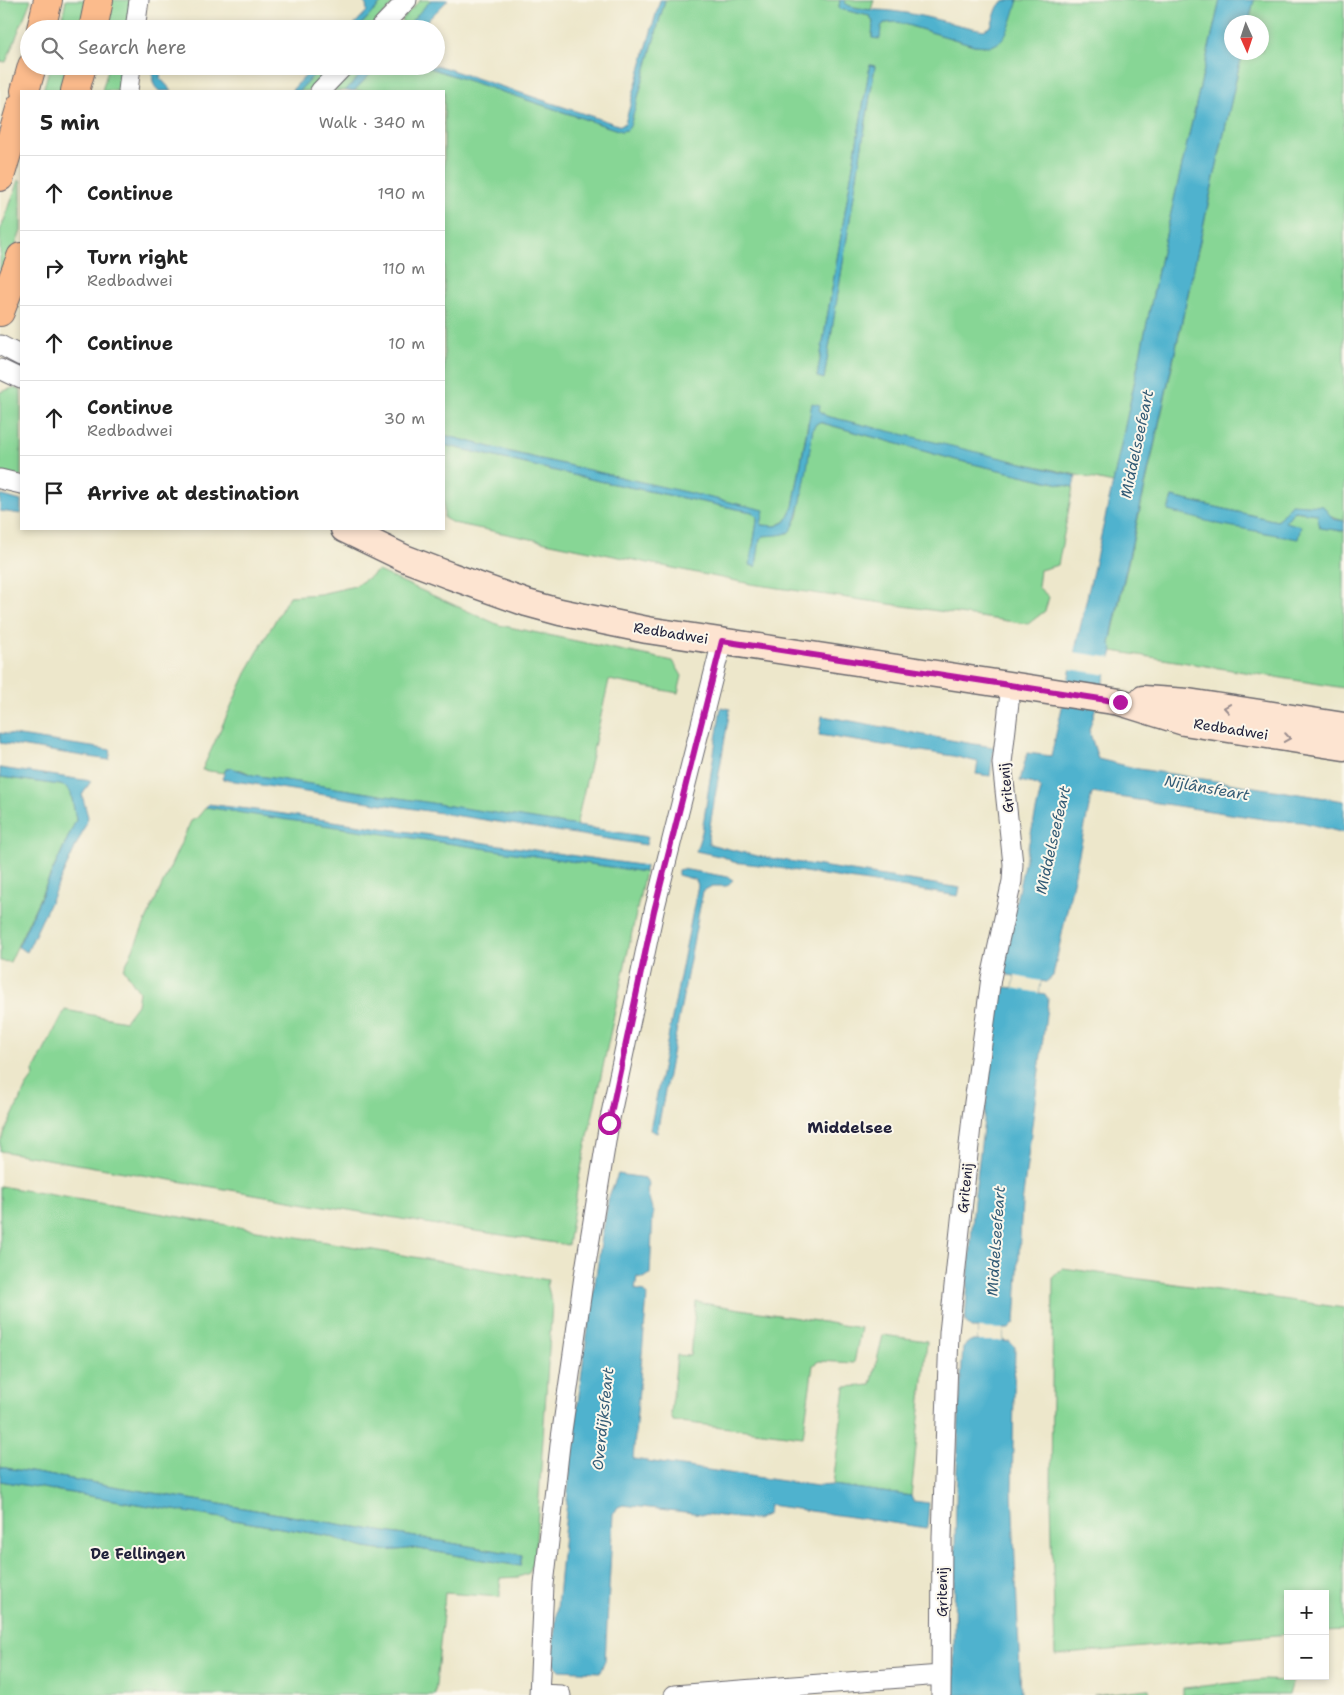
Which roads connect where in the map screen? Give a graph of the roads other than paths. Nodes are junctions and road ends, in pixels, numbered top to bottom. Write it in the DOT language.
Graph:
graph roads {
  1 [pos="48,0"];
  2 [pos="99,0"];
  3 [pos="139,0"];
  4 [pos="407,0"];
  5 [pos="43,20"];
  6 [pos="95,20"];
  7 [pos="136,20"];
  8 [pos="388,20"];
  9 [pos="29,75"];
  10 [pos="79,75"];
  11 [pos="130,75"];
  12 [pos="335,75"];
  13 [pos="25,90"];
  14 [pos="75,90"];
  15 [pos="128,90"];
  16 [pos="321,90"];
  17 [pos="20,109"];
  18 [pos="0,177"];
  19 [pos="20,260"];
  20 [pos="0,312"];
  21 [pos="0,345"];
  22 [pos="20,355"];
  23 [pos="0,369"];
  24 [pos="20,379"];
  25 [pos="0,479"];
  26 [pos="20,484"];
  27 [pos="346,530"];
  28 [pos="722,641"];
  29 [pos="1011,685"];
  30 [pos="1120,702"];
  31 [pos="1344,726"];
  32 [pos="1344,747"];
  33 [pos="941,1674"];
  34 [pos="539,1694"];
  35 [pos="561,1695"];
  36 [pos="674,1695"];
  37 [pos="941,1695"];
  1 -- 5 [label="main road"];
  2 -- 6 [label="main road"];
  3 -- 7 [label="street"];
  4 -- 8 [label="street"];
  9 -- 13 [label="main road"];
  10 -- 14 [label="main road"];
  11 -- 15 [label="street"];
  12 -- 16 [label="street"];
  17 -- 18 [label="main road"];
  19 -- 20 [label="main road"];
  21 -- 22 [label="street"];
  23 -- 24 [label="street"];
  25 -- 26 [label="street"];
  27 -- 28 [label="street, Redbadwei"];
  28 -- 29 [label="street, Redbadwei"];
  28 -- 34 [label="street"];
  29 -- 30 [label="street, Redbadwei"];
  29 -- 33 [label="street, Gritenij"];
  31 -- 30 [label="street, Redbadwei, one-way"];
  30 -- 32 [label="street, Redbadwei, one-way"];
  33 -- 36 [label="street"];
  33 -- 37 [label="street, Gritenij"];
  34 -- 35 [label="street"];
}
